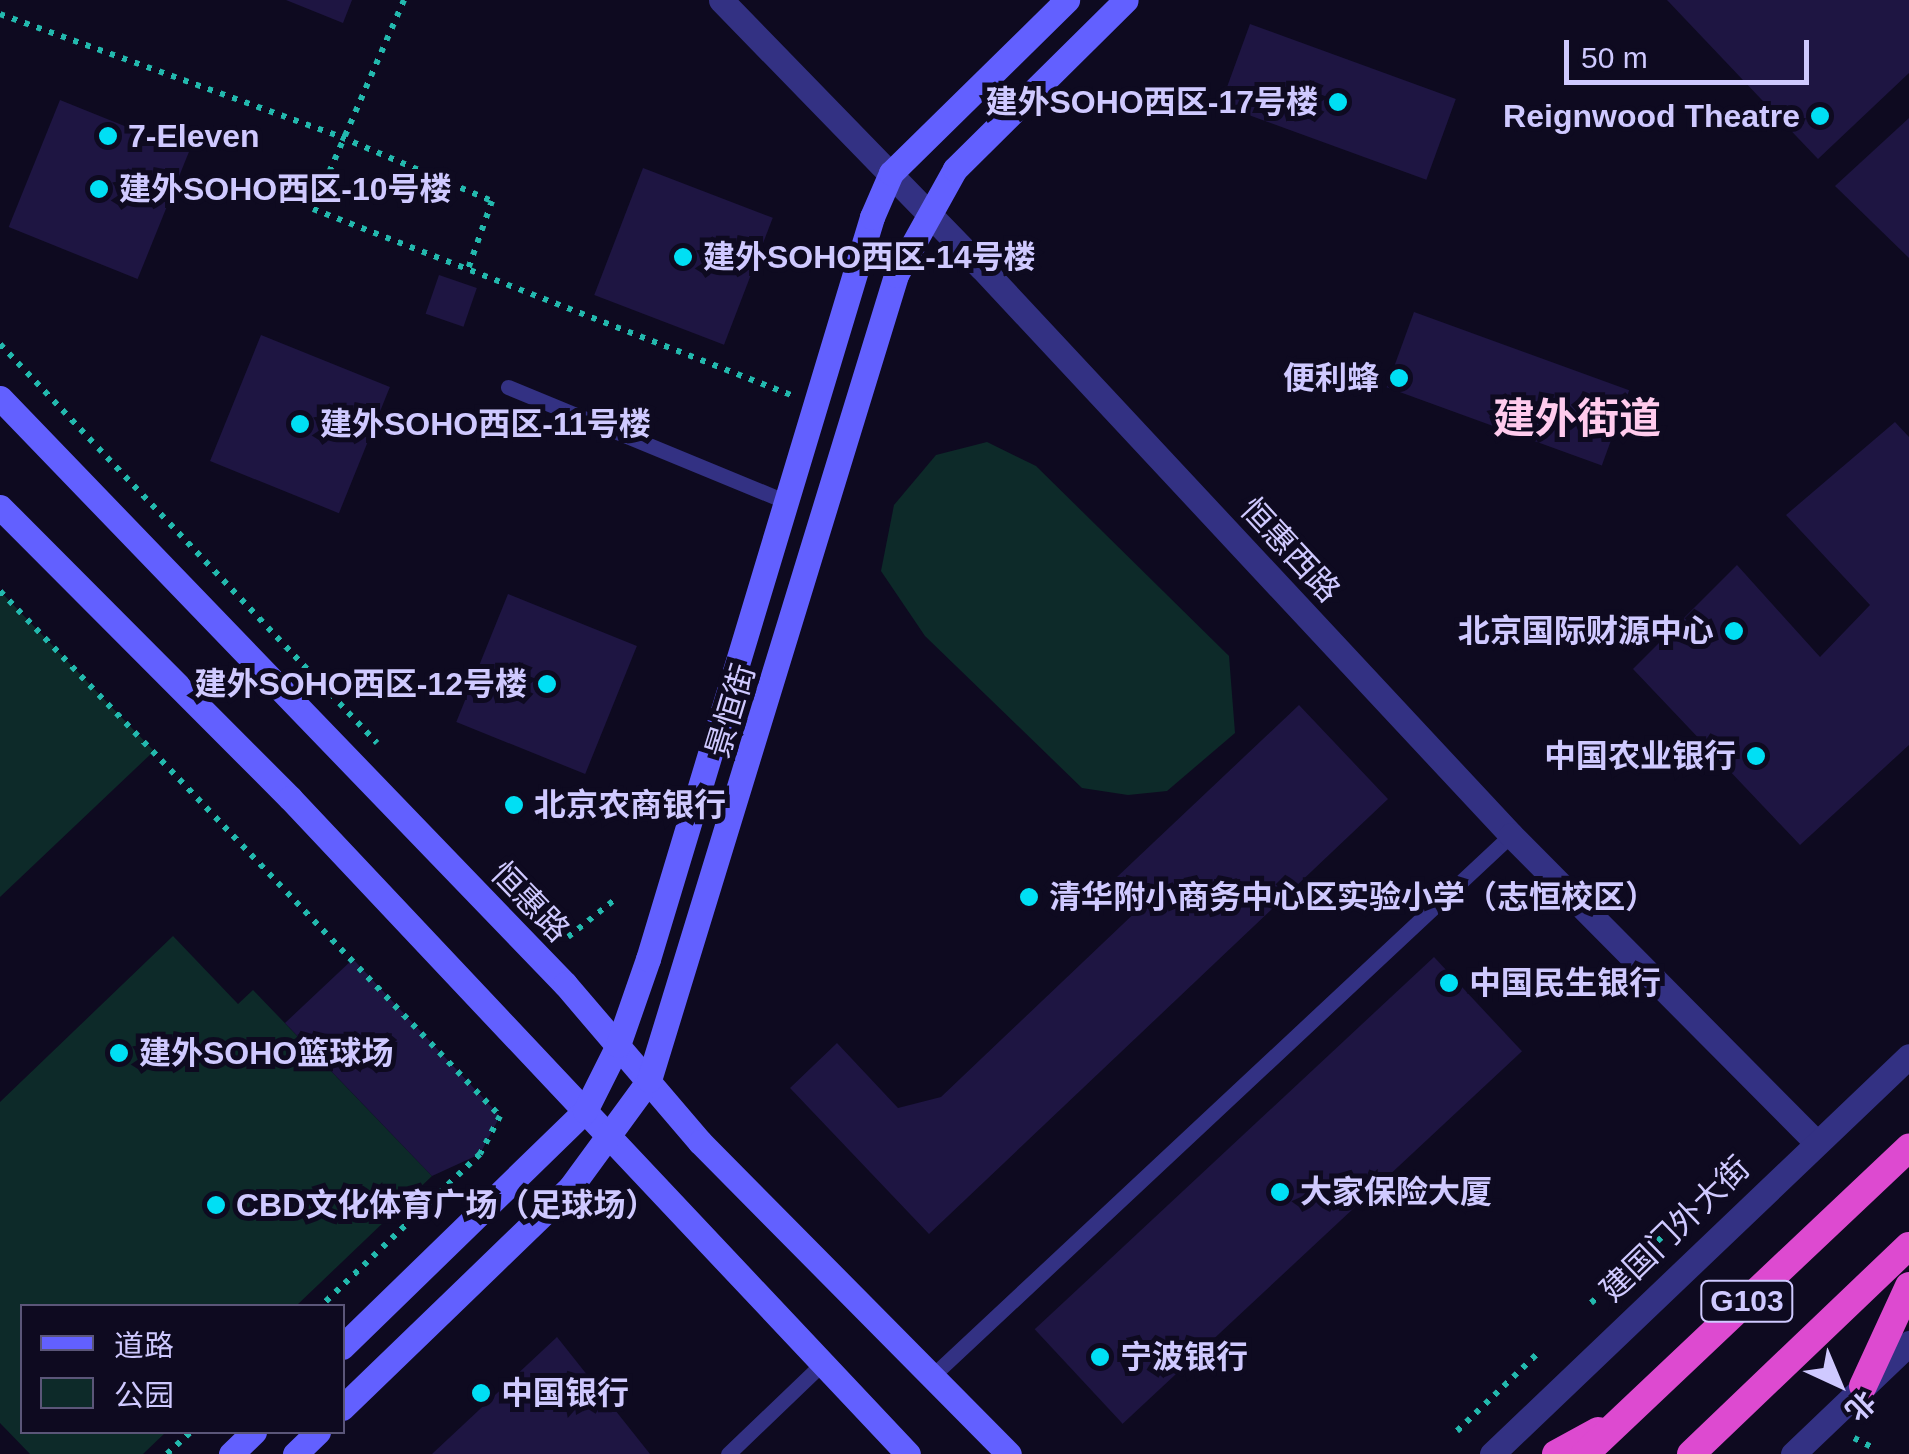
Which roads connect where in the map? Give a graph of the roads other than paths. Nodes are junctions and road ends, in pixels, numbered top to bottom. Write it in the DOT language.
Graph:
graph roads {
  1 [pos="721,0"];
  2 [pos="1067,0"];
  3 [pos="1126,0"];
  4 [pos="892,173"];
  5 [pos="926,212"];
  6 [pos="508,387"];
  7 [pos="0,398"];
  8 [pos="784,501"];
  9 [pos="0,506"];
  10 [pos="1512,834"];
  11 [pos="618,1046"];
  12 [pos="1909,1056"];
  13 [pos="648,1080"];
  14 [pos="585,1111"];
  15 [pos="608,1137"];
  16 [pos="1816,1142"];
  17 [pos="1909,1148"];
  18 [pos="1909,1246"];
  19 [pos="1909,1286"];
  20 [pos="1909,1343"];
  21 [pos="345,1344"];
  22 [pos="824,1363"];
  23 [pos="929,1379"];
  24 [pos="1863,1386"];
  25 [pos="345,1405"];
  26 [pos="1625,1416"];
  27 [pos="252,1434"];
  28 [pos="316,1434"];
  29 [pos="907,1452"];
  30 [pos="231,1454"];
  31 [pos="295,1454"];
  32 [pos="728,1454"];
  33 [pos="1008,1454"];
  34 [pos="1492,1454"];
  35 [pos="1556,1454"];
  36 [pos="1584,1454"];
  37 [pos="1691,1454"];
  38 [pos="1793,1454"];
  1 -- 4 [label="street, 恒惠西路"];
  2 -- 4 [label="main road, 景恒街"];
  3 -- 5 [label="main road, 景恒街"];
  4 -- 5 [label="street, 恒惠西路"];
  4 -- 8 [label="main road, 景恒街"];
  5 -- 10 [label="street, 恒惠西路"];
  5 -- 13 [label="main road, 景恒街"];
  6 -- 8 [label="lane"];
  7 -- 11 [label="main road, 恒惠路"];
  8 -- 11 [label="main road, 景恒街"];
  9 -- 14 [label="main road"];
  10 -- 16 [label="street, 恒惠西路"];
  10 -- 23 [label="lane"];
  11 -- 13 [label="main road, 恒惠路"];
  11 -- 14 [label="main road, 景恒街"];
  12 -- 16 [label="street, 建国门外大街"];
  13 -- 15 [label="main road, 景恒街"];
  13 -- 23 [label="main road, 恒惠路"];
  14 -- 15 [label="main road"];
  14 -- 21 [label="main road, 景恒街"];
  15 -- 22 [label="main road"];
  15 -- 25 [label="main road, 景恒街"];
  16 -- 34 [label="street, 建国门外大街"];
  17 -- 26 [label="highway, G103"];
  18 -- 37 [label="highway, G103"];
  19 -- 24 [label="highway"];
  20 -- 24 [label="street"];
  22 -- 29 [label="main road"];
  22 -- 32 [label="lane"];
  23 -- 33 [label="main road, 恒惠路"];
  24 -- 38 [label="street"];
  26 -- 35 [label="highway"];
  26 -- 36 [label="highway, G103"];
  27 -- 30 [label="main road"];
  28 -- 31 [label="main road"];
}
